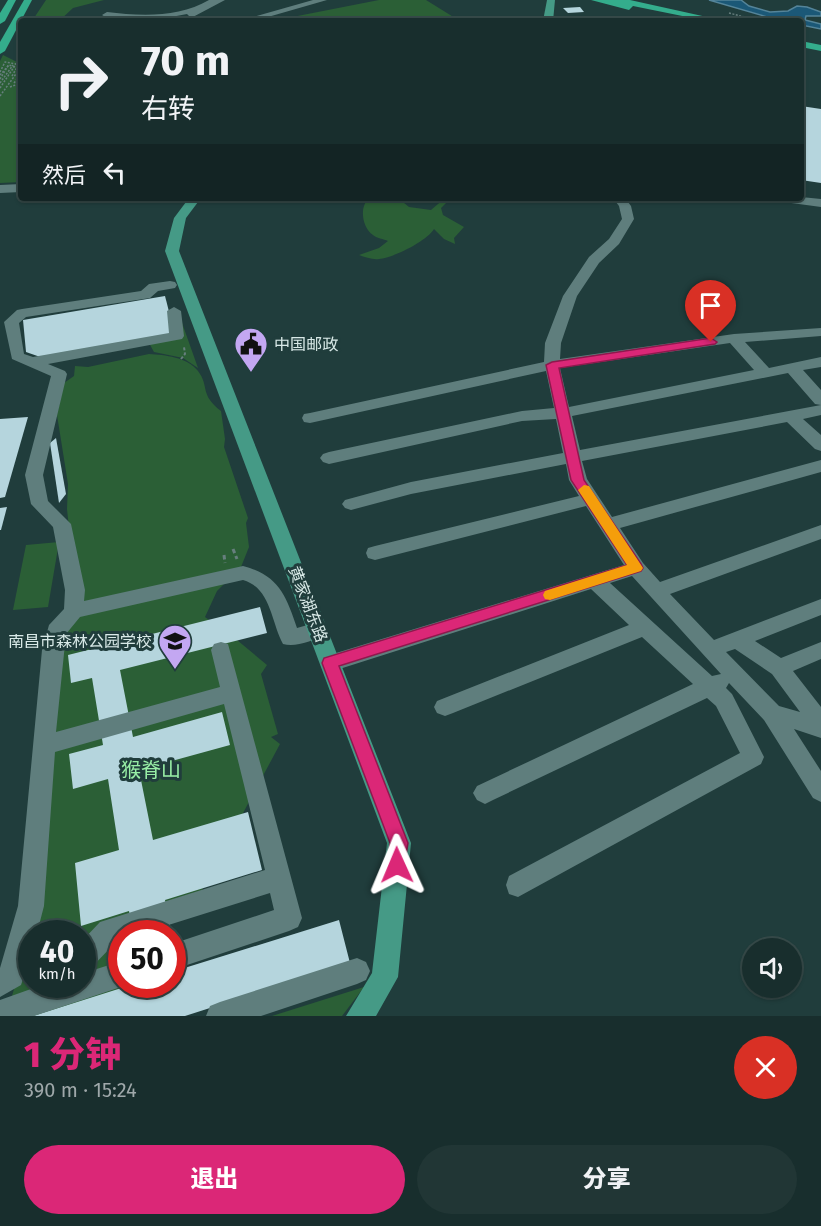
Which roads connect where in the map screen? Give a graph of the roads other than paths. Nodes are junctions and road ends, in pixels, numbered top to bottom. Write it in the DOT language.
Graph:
graph roads {
  1 [pos="12,0"];
  2 [pos="28,0"];
  3 [pos="221,0"];
  4 [pos="323,0"];
  5 [pos="551,0"];
  6 [pos="596,0"];
  7 [pos="617,0"];
  8 [pos="199,9"];
  9 [pos="107,15"];
  10 [pos="18,18"];
  11 [pos="18,18"];
  12 [pos="136,18"];
  13 [pos="151,18"];
  14 [pos="184,18"];
  15 [pos="255,18"];
  16 [pos="548,18"];
  17 [pos="680,18"];
  18 [pos="705,18"];
  19 [pos="0,21"];
  20 [pos="804,39"];
  21 [pos="821,42"];
  22 [pos="804,45"];
  23 [pos="821,48"];
  24 [pos="0,51"];
  25 [pos="18,188"];
  26 [pos="0,189"];
  27 [pos="193,201"];
  28 [pos="622,201"];
  29 [pos="799,201"];
  30 [pos="821,203"];
  31 [pos="821,214"];
  32 [pos="170,285"];
  33 [pos="145,295"];
  34 [pos="194,308"];
  35 [pos="174,312"];
  36 [pos="821,332"];
  37 [pos="734,338"];
  38 [pos="33,362"];
  39 [pos="821,362"];
  40 [pos="552,365"];
  41 [pos="792,368"];
  42 [pos="765,374"];
  43 [pos="821,400"];
  44 [pos="821,410"];
  45 [pos="563,413"];
  46 [pos="790,415"];
  47 [pos="310,418"];
  48 [pos="821,445"];
  49 [pos="329,458"];
  50 [pos="573,458"];
  51 [pos="821,466"];
  52 [pos="591,499"];
  53 [pos="351,504"];
  54 [pos="608,525"];
  55 [pos="821,532"];
  56 [pos="375,553"];
  57 [pos="636,568"];
  58 [pos="595,580"];
  59 [pos="656,591"];
  60 [pos="821,607"];
  61 [pos="74,611"];
  62 [pos="645,627"];
  63 [pos="318,630"];
  64 [pos="737,639"];
  65 [pos="221,650"];
  66 [pos="710,650"];
  67 [pos="821,650"];
  68 [pos="330,663"];
  69 [pos="779,668"];
  70 [pos="734,674"];
  71 [pos="710,686"];
  72 [pos="232,693"];
  73 [pos="445,707"];
  74 [pos="772,713"];
  75 [pos="821,727"];
  76 [pos="790,743"];
  77 [pos="44,745"];
  78 [pos="821,790"];
  79 [pos="485,793"];
  80 [pos="279,878"];
  81 [pos="518,885"];
  82 [pos="96,945"];
  83 [pos="186,952"];
  84 [pos="357,971"];
  85 [pos="0,984"];
  86 [pos="38,998"];
  87 [pos="0,1014"];
  88 [pos="220,1016"];
  89 [pos="360,1016"];
  1 -- 19 [label="highway"];
  2 -- 11 [label="highway"];
  3 -- 8 [label="street"];
  4 -- 15 [label="street"];
  5 -- 16 [label="main road"];
  6 -- 17 [label="highway"];
  7 -- 18 [label="highway"];
  8 -- 13 [label="street"];
  8 -- 14 [label="street"];
  9 -- 12 [label="street"];
  10 -- 24 [label="highway"];
  20 -- 21 [label="highway"];
  22 -- 23 [label="highway"];
  25 -- 26 [label="street"];
  27 -- 34 [label="main road, 黄家湖东路"];
  28 -- 40 [label="street"];
  29 -- 30 [label="street"];
  29 -- 31 [label="street"];
  32 -- 33 [label="street"];
  33 -- 35 [label="street"];
  33 -- 38 [label="street"];
  34 -- 35 [label="street"];
  34 -- 63 [label="main road, 黄家湖东路"];
  35 -- 38 [label="street"];
  36 -- 37 [label="street"];
  37 -- 40 [label="street"];
  37 -- 42 [label="street"];
  38 -- 61 [label="street"];
  39 -- 41 [label="street"];
  40 -- 45 [label="street"];
  40 -- 47 [label="street"];
  41 -- 42 [label="street"];
  41 -- 43 [label="street"];
  42 -- 45 [label="street"];
  44 -- 46 [label="street"];
  45 -- 49 [label="street"];
  45 -- 50 [label="street"];
  46 -- 48 [label="street"];
  46 -- 50 [label="street"];
  50 -- 52 [label="street"];
  50 -- 53 [label="street"];
  51 -- 54 [label="street"];
  52 -- 54 [label="street"];
  52 -- 56 [label="street"];
  54 -- 57 [label="street"];
  55 -- 59 [label="street"];
  57 -- 58 [label="street"];
  57 -- 59 [label="street"];
  58 -- 62 [label="street"];
  58 -- 68 [label="street"];
  59 -- 66 [label="street"];
  60 -- 64 [label="street"];
  61 -- 63 [label="street"];
  61 -- 77 [label="street"];
  62 -- 71 [label="street"];
  62 -- 73 [label="street"];
  63 -- 68 [label="main road, 黄家湖东路"];
  64 -- 66 [label="street"];
  64 -- 69 [label="street"];
  65 -- 72 [label="street"];
  66 -- 70 [label="street"];
  67 -- 69 [label="street"];
  68 -- 89 [label="main road, 黄家湖东路"];
  69 -- 75 [label="street"];
  70 -- 71 [label="street"];
  70 -- 74 [label="street"];
  71 -- 79 [label="street"];
  71 -- 81 [label="street"];
  72 -- 77 [label="street"];
  72 -- 80 [label="street"];
  74 -- 75 [label="street"];
  74 -- 76 [label="street"];
  75 -- 76 [label="street"];
  76 -- 78 [label="street"];
  77 -- 85 [label="street"];
  80 -- 82 [label="street"];
  80 -- 83 [label="street"];
  84 -- 88 [label="street"];
  86 -- 87 [label="street"];
}
